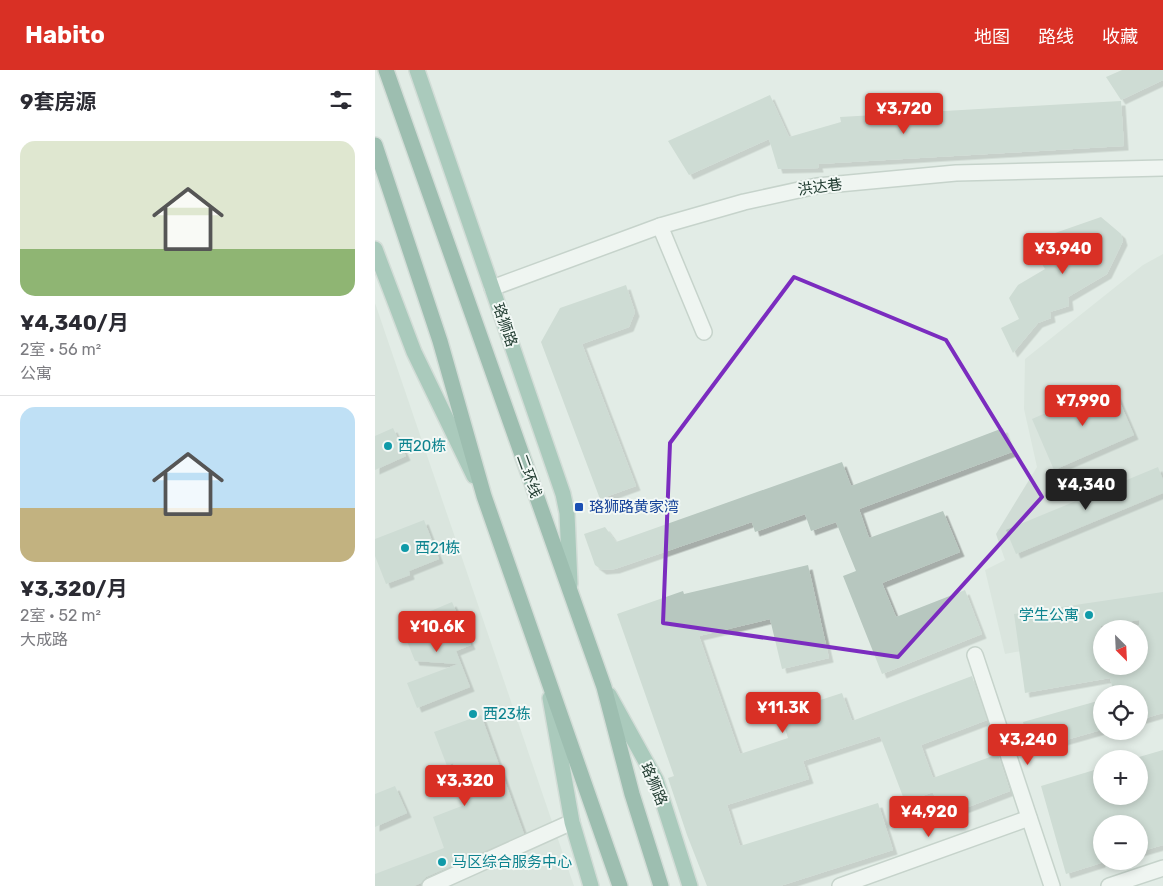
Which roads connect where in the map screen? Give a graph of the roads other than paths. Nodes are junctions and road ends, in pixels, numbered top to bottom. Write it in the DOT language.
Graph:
graph roads {
  1 [pos="386,70"];
  2 [pos="417,70"];
  3 [pos="375,146"];
  4 [pos="1163,168"];
  5 [pos="660,226"];
  6 [pos="375,249"];
  7 [pos="492,288"];
  8 [pos="703,332"];
  9 [pos="484,496"];
  10 [pos="570,586"];
  11 [pos="975,655"];
  12 [pos="546,677"];
  13 [pos="604,687"];
  14 [pos="1029,818"];
  15 [pos="572,822"];
  16 [pos="1163,868"];
  17 [pos="430,886"];
  18 [pos="591,886"];
  19 [pos="620,886"];
  20 [pos="661,886"];
  21 [pos="690,886"];
  22 [pos="840,886"];
  23 [pos="1052,886"];
  24 [pos="1109,886"];
  1 -- 10 [label="highway, 二环线"];
  2 -- 7 [label="main road, 珞狮路"];
  3 -- 9 [label="highway"];
  4 -- 5 [label="street, 洪达巷"];
  5 -- 7 [label="street, 洪达巷"];
  5 -- 8 [label="street"];
  6 -- 9 [label="main road"];
  7 -- 10 [label="main road, 珞狮路"];
  9 -- 12 [label="highway"];
  10 -- 13 [label="highway, 二环线"];
  11 -- 14 [label="street"];
  12 -- 15 [label="main road"];
  12 -- 19 [label="highway"];
  13 -- 20 [label="highway, 二环线"];
  13 -- 21 [label="main road, 珞狮路"];
  14 -- 22 [label="street"];
  14 -- 23 [label="street"];
  15 -- 17 [label="street"];
  15 -- 18 [label="main road"];
  16 -- 24 [label="street"];
}
